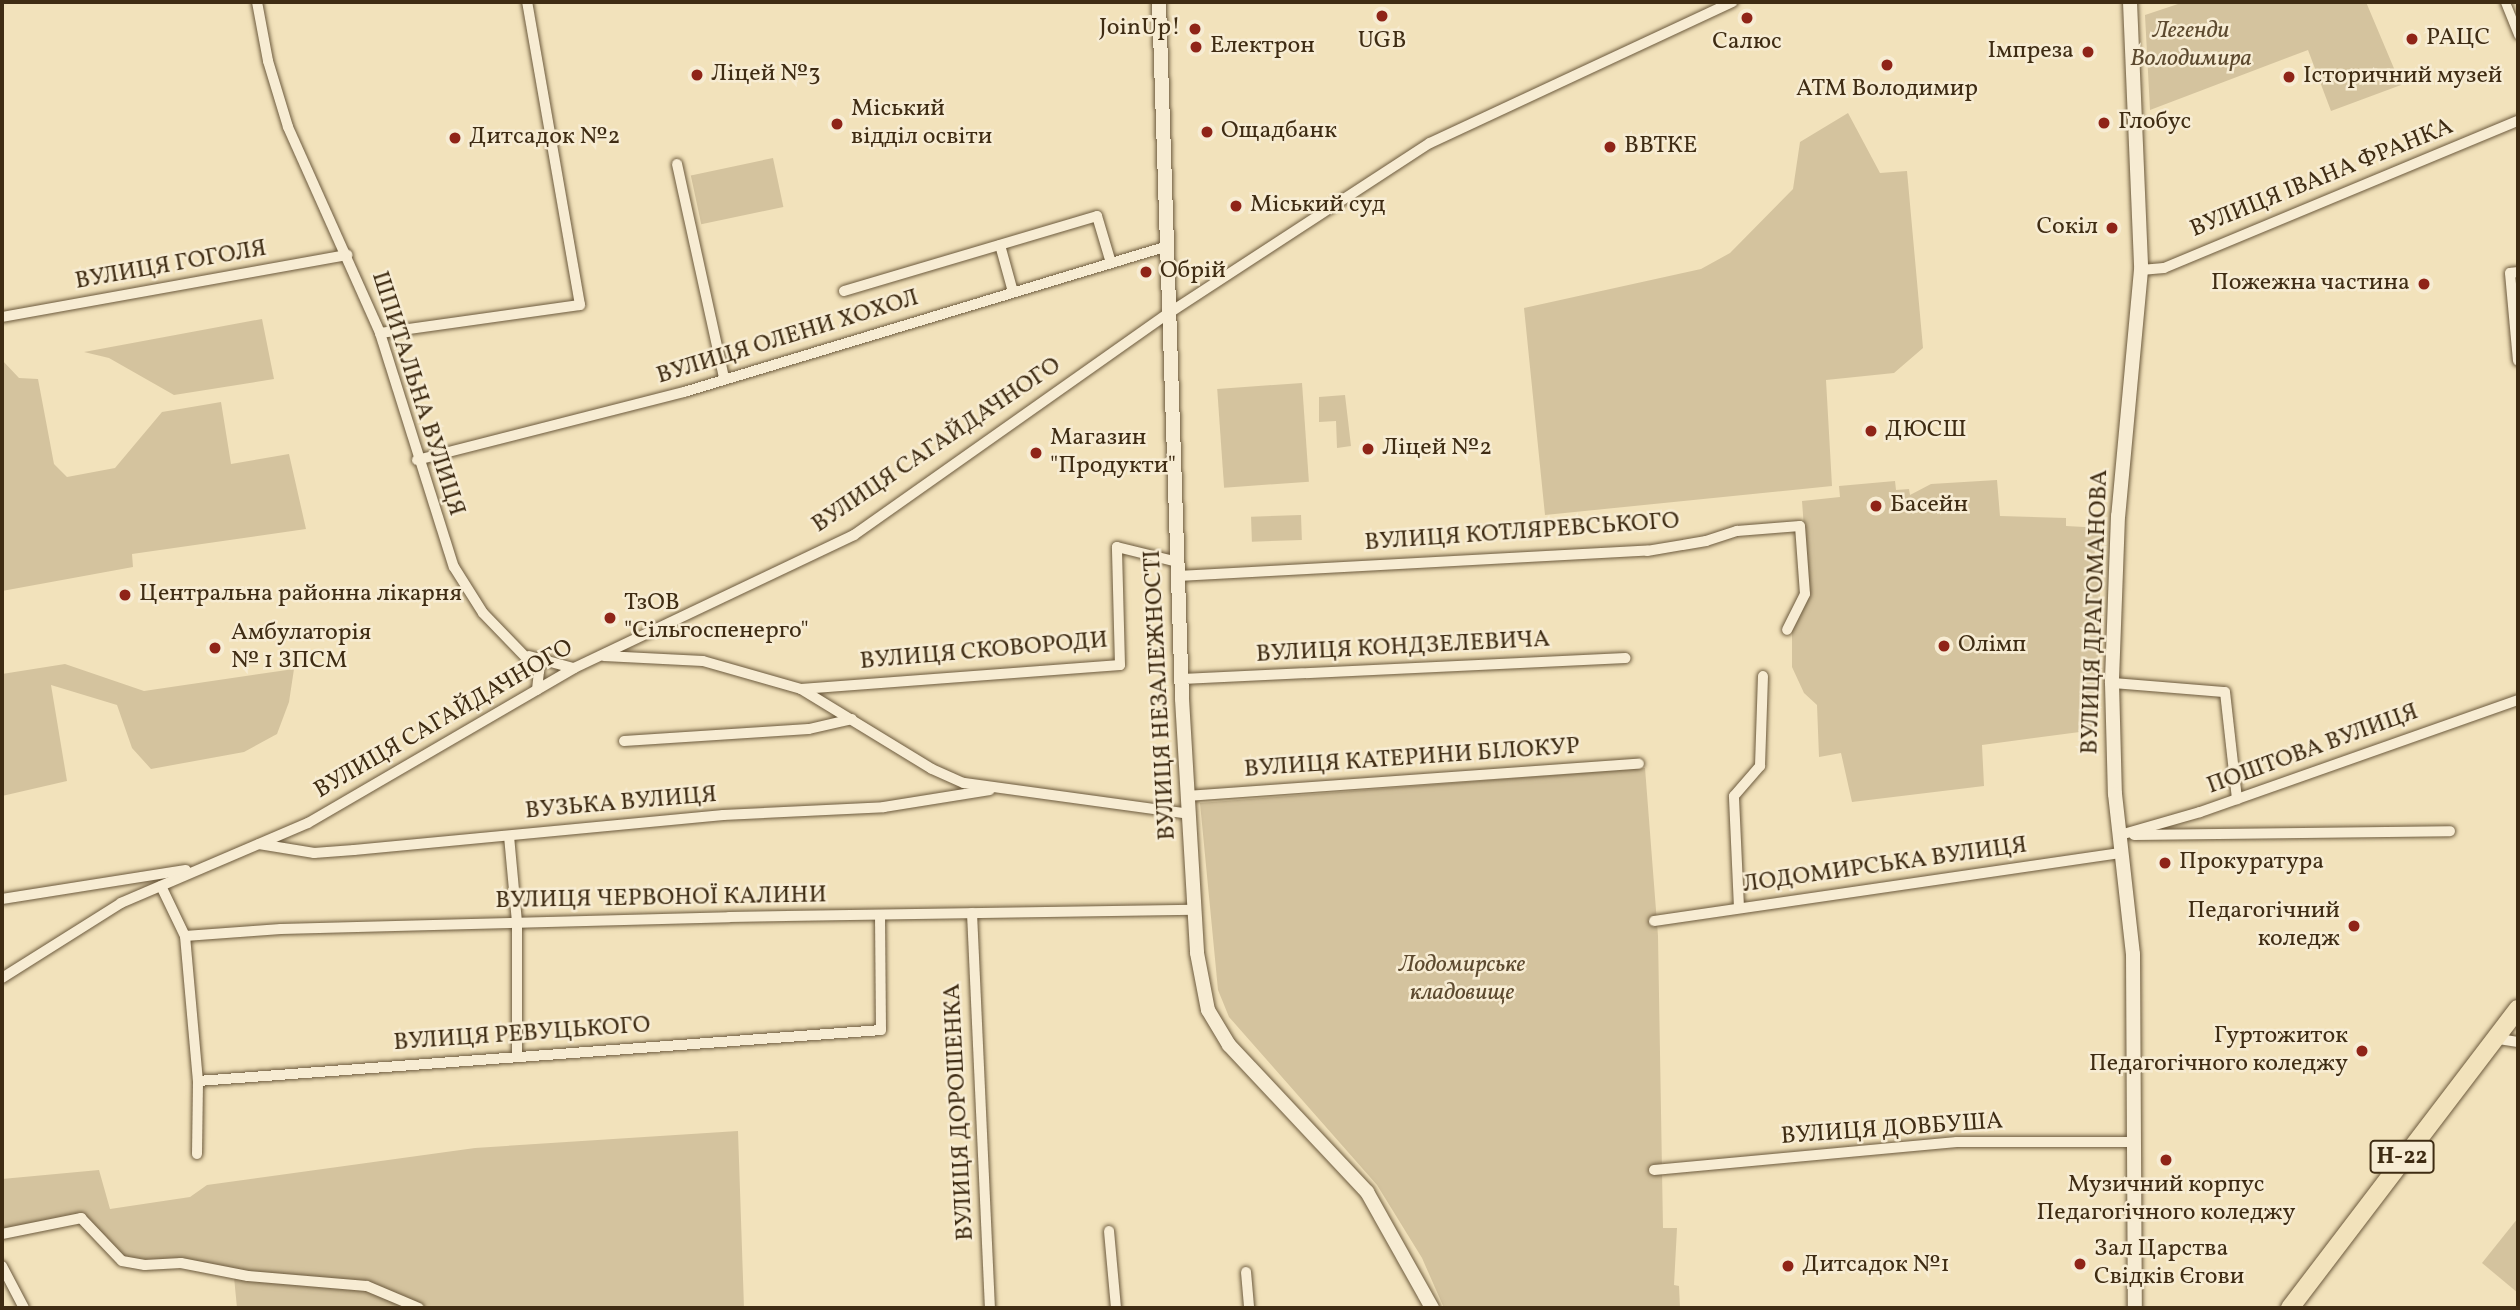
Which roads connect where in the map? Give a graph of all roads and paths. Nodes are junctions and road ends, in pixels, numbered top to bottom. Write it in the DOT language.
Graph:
graph roads {
  1 [pos="257,2"];
  2 [pos="527,2"];
  3 [pos="1159,2"];
  4 [pos="1733,2"];
  5 [pos="2130,2"];
  6 [pos="2505,2"];
  7 [pos="2518,35"];
  8 [pos="2518,121"];
  9 [pos="677,164"];
  10 [pos="1000,245"];
  11 [pos="1168,246"];
  12 [pos="347,255"];
  13 [pos="1111,263"];
  14 [pos="2141,270"];
  15 [pos="2518,272"];
  16 [pos="845,291"];
  17 [pos="1013,292"];
  18 [pos="1169,313"];
  19 [pos="2,317"];
  20 [pos="380,333"];
  21 [pos="2518,361"];
  22 [pos="724,377"];
  23 [pos="417,460"];
  24 [pos="1178,569"];
  25 [pos="1787,630"];
  26 [pos="526,655"];
  27 [pos="601,656"];
  28 [pos="1626,658"];
  29 [pos="574,668"];
  30 [pos="1762,676"];
  31 [pos="1182,680"];
  32 [pos="2112,683"];
  33 [pos="801,689"];
  34 [pos="537,690"];
  35 [pos="2518,700"];
  36 [pos="852,719"];
  37 [pos="624,741"];
  38 [pos="1639,764"];
  39 [pos="990,790"];
  40 [pos="1188,796"];
  41 [pos="2237,799"];
  42 [pos="1189,814"];
  43 [pos="2450,831"];
  44 [pos="2120,835"];
  45 [pos="509,836"];
  46 [pos="257,844"];
  47 [pos="2122,853"];
  48 [pos="194,869"];
  49 [pos="120,880"];
  50 [pos="161,886"];
  51 [pos="2,899"];
  52 [pos="121,904"];
  53 [pos="1739,908"];
  54 [pos="1194,910"];
  55 [pos="972,914"];
  56 [pos="880,915"];
  57 [pos="1654,921"];
  58 [pos="517,923"];
  59 [pos="185,936"];
  60 [pos="2,978"];
  61 [pos="2518,1009"];
  62 [pos="2499,1039"];
  63 [pos="2518,1042"];
  64 [pos="517,1056"];
  65 [pos="198,1081"];
  66 [pos="2134,1142"];
  67 [pos="197,1154"];
  68 [pos="1654,1170"];
  69 [pos="1109,1231"];
  70 [pos="2,1234"];
  71 [pos="2,1266"];
  72 [pos="1246,1272"];
  73 [pos="24,1308"];
  74 [pos="419,1308"];
  75 [pos="990,1308"];
  76 [pos="1116,1308"];
  77 [pos="1249,1308"];
  78 [pos="1432,1308"];
  79 [pos="2135,1308"];
  80 [pos="2290,1308"];
  1 -- 12 [label="street, ШПИТАЛЬНА ВУЛИЦЯ"];
  2 -- 20 [label="street"];
  3 -- 11 [label="street, ВУЛИЦЯ НЕЗАЛЕЖНОСТІ"];
  4 -- 18 [label="street, ВУЛИЦЯ САГАЙДАЧНОГО"];
  5 -- 14 [label="street, ВУЛИЦЯ ДРАГОМАНОВА"];
  6 -- 7 [label="street"];
  8 -- 14 [label="street, ВУЛИЦЯ ІВАНА ФРАНКА"];
  9 -- 22 [label="street"];
  10 -- 13 [label="street"];
  10 -- 16 [label="street"];
  10 -- 17 [label="street"];
  11 -- 13 [label="street, ВУЛИЦЯ ОЛЕНИ ХОХОЛ"];
  11 -- 18 [label="street, ВУЛИЦЯ НЕЗАЛЕЖНОСТІ"];
  12 -- 19 [label="street, ВУЛИЦЯ ГОГОЛЯ"];
  12 -- 20 [label="street, ШПИТАЛЬНА ВУЛИЦЯ"];
  13 -- 17 [label="street, ВУЛИЦЯ ОЛЕНИ ХОХОЛ"];
  14 -- 32 [label="street, ВУЛИЦЯ ДРАГОМАНОВА"];
  15 -- 21 [label="street"];
  17 -- 22 [label="street, ВУЛИЦЯ ОЛЕНИ ХОХОЛ"];
  18 -- 24 [label="street, ВУЛИЦЯ НЕЗАЛЕЖНОСТІ"];
  18 -- 27 [label="street, ВУЛИЦЯ САГАЙДАЧНОГО"];
  20 -- 23 [label="street, ШПИТАЛЬНА ВУЛИЦЯ"];
  22 -- 23 [label="street, ВУЛИЦЯ ОЛЕНИ ХОХОЛ"];
  23 -- 26 [label="street, ШПИТАЛЬНА ВУЛИЦЯ"];
  24 -- 25 [label="street, ВУЛИЦЯ КОТЛЯРЕВСЬКОГО"];
  24 -- 31 [label="street, ВУЛИЦЯ НЕЗАЛЕЖНОСТІ"];
  24 -- 33 [label="street, ВУЛИЦЯ СКОВОРОДИ"];
  26 -- 29 [label="street, ШПИТАЛЬНА ВУЛИЦЯ"];
  26 -- 34 [label="street"];
  27 -- 29 [label="street, ВУЛИЦЯ САГАЙДАЧНОГО"];
  27 -- 33 [label="street"];
  28 -- 31 [label="street, ВУЛИЦЯ КОНДЗЕЛЕВИЧА"];
  29 -- 34 [label="street, ВУЛИЦЯ САГАЙДАЧНОГО"];
  30 -- 53 [label="street"];
  31 -- 40 [label="street, ВУЛИЦЯ НЕЗАЛЕЖНОСТІ"];
  32 -- 41 [label="street"];
  32 -- 44 [label="street, ВУЛИЦЯ ДРАГОМАНОВА"];
  33 -- 36 [label="street"];
  34 -- 46 [label="street, ВУЛИЦЯ САГАЙДАЧНОГО"];
  35 -- 41 [label="street, ПОШТОВА ВУЛИЦЯ"];
  36 -- 37 [label="street"];
  36 -- 39 [label="street"];
  38 -- 40 [label="street, ВУЛИЦЯ КАТЕРИНИ БІЛОКУР"];
  39 -- 42 [label="street"];
  39 -- 45 [label="street, ВУЗЬКА ВУЛИЦЯ"];
  40 -- 42 [label="street, ВУЛИЦЯ НЕЗАЛЕЖНОСТІ"];
  41 -- 44 [label="street, ПОШТОВА ВУЛИЦЯ"];
  42 -- 54 [label="street, ВУЛИЦЯ НЕЗАЛЕЖНОСТІ"];
  43 -- 44 [label="street"];
  44 -- 47 [label="street, ВУЛИЦЯ ДРАГОМАНОВА"];
  45 -- 46 [label="street, ВУЗЬКА ВУЛИЦЯ"];
  45 -- 58 [label="street"];
  46 -- 48 [label="street, ВУЛИЦЯ САГАЙДАЧНОГО"];
  47 -- 53 [label="street, ЛОДОМИРСЬКА ВУЛИЦЯ"];
  47 -- 66 [label="street, ВУЛИЦЯ ДРАГОМАНОВА"];
  48 -- 49 [label="street"];
  48 -- 50 [label="street, ВУЛИЦЯ САГАЙДАЧНОГО"];
  49 -- 51 [label="street"];
  49 -- 52 [label="street"];
  50 -- 52 [label="street, ВУЛИЦЯ САГАЙДАЧНОГО"];
  50 -- 59 [label="street"];
  52 -- 60 [label="street, ВУЛИЦЯ САГАЙДАЧНОГО"];
  53 -- 57 [label="street, ЛОДОМИРСЬКА ВУЛИЦЯ"];
  54 -- 55 [label="street, ВУЛИЦЯ ЧЕРВОНОЇ КАЛИНИ"];
  54 -- 78 [label="street, ВУЛИЦЯ НЕЗАЛЕЖНОСТІ"];
  55 -- 56 [label="street, ВУЛИЦЯ ЧЕРВОНОЇ КАЛИНИ"];
  55 -- 75 [label="street, ВУЛИЦЯ ДОРОШЕНКА"];
  56 -- 58 [label="street, ВУЛИЦЯ ЧЕРВОНОЇ КАЛИНИ"];
  56 -- 64 [label="street, ВУЛИЦЯ РЕВУЦЬКОГО"];
  58 -- 59 [label="street, ВУЛИЦЯ ЧЕРВОНОЇ КАЛИНИ"];
  58 -- 64 [label="street"];
  59 -- 65 [label="street"];
  61 -- 62 [label="main road, Н-22"];
  62 -- 63 [label="street"];
  62 -- 80 [label="main road, Н-22"];
  64 -- 65 [label="street, ВУЛИЦЯ РЕВУЦЬКОГО"];
  65 -- 67 [label="street"];
  66 -- 68 [label="street, ВУЛИЦЯ ДОВБУША"];
  66 -- 79 [label="street, ВУЛИЦЯ ДРАГОМАНОВА"];
  69 -- 76 [label="street"];
  70 -- 74 [label="street"];
  71 -- 73 [label="street"];
  72 -- 77 [label="street"];
}
